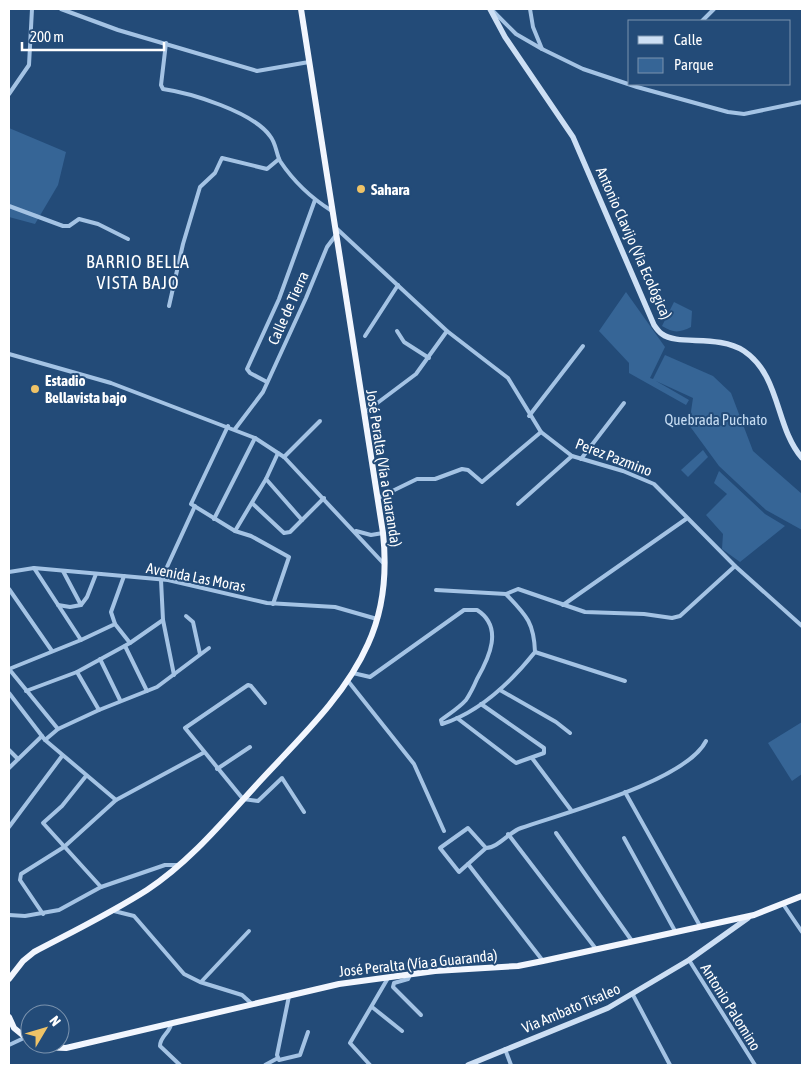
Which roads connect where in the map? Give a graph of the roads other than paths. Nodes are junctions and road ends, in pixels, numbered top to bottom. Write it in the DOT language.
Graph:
graph roads {
  1 [pos="32,9"];
  2 [pos="61,9"];
  3 [pos="301,9"];
  4 [pos="306,9"];
  5 [pos="491,9"];
  6 [pos="530,9"];
  7 [pos="711,10"];
  8 [pos="302,16"];
  9 [pos="703,20"];
  10 [pos="166,43"];
  11 [pos="542,50"];
  12 [pos="309,62"];
  13 [pos="628,83"];
  14 [pos="638,86"];
  15 [pos="9,94"];
  16 [pos="802,102"];
  17 [pos="279,159"];
  18 [pos="315,200"];
  19 [pos="9,206"];
  20 [pos="332,211"];
  21 [pos="335,226"];
  22 [pos="336,235"];
  23 [pos="128,239"];
  24 [pos="398,285"];
  25 [pos="169,306"];
  26 [pos="397,331"];
  27 [pos="447,331"];
  28 [pos="365,336"];
  29 [pos="583,346"];
  30 [pos="9,354"];
  31 [pos="429,358"];
  32 [pos="267,382"];
  33 [pos="624,403"];
  34 [pos="364,414"];
  35 [pos="529,416"];
  36 [pos="320,421"];
  37 [pos="228,426"];
  38 [pos="235,429"];
  39 [pos="541,432"];
  40 [pos="255,438"];
  41 [pos="278,453"];
  42 [pos="572,456"];
  43 [pos="284,457"];
  44 [pos="802,458"];
  45 [pos="581,460"];
  46 [pos="266,479"];
  47 [pos="324,498"];
  48 [pos="377,499"];
  49 [pos="252,504"];
  50 [pos="518,504"];
  51 [pos="195,506"];
  52 [pos="214,519"];
  53 [pos="686,519"];
  54 [pos="302,520"];
  55 [pos="235,531"];
  56 [pos="355,531"];
  57 [pos="383,533"];
  58 [pos="385,565"];
  59 [pos="735,566"];
  60 [pos="34,568"];
  61 [pos="63,571"];
  62 [pos="9,572"];
  63 [pos="96,574"];
  64 [pos="124,576"];
  65 [pos="162,580"];
  66 [pos="9,589"];
  67 [pos="436,590"];
  68 [pos="506,594"];
  69 [pos="81,604"];
  70 [pos="273,604"];
  71 [pos="58,605"];
  72 [pos="564,605"];
  73 [pos="186,616"];
  74 [pos="163,620"];
  75 [pos="377,620"];
  76 [pos="115,624"];
  77 [pos="802,626"];
  78 [pos="81,640"];
  79 [pos="130,643"];
  80 [pos="125,646"];
  81 [pos="209,648"];
  82 [pos="52,651"];
  83 [pos="535,652"];
  84 [pos="200,654"];
  85 [pos="100,659"];
  86 [pos="9,669"];
  87 [pos="77,672"];
  88 [pos="174,674"];
  89 [pos="353,674"];
  90 [pos="348,681"];
  91 [pos="625,681"];
  92 [pos="500,690"];
  93 [pos="26,691"];
  94 [pos="147,691"];
  95 [pos="9,695"];
  96 [pos="120,700"];
  97 [pos="265,703"];
  98 [pos="481,704"];
  99 [pos="99,710"];
  100 [pos="457,718"];
  101 [pos="58,729"];
  102 [pos="570,733"];
  103 [pos="42,736"];
  104 [pos="45,740"];
  105 [pos="706,741"];
  106 [pos="250,747"];
  107 [pos="9,750"];
  108 [pos="203,753"];
  109 [pos="62,756"];
  110 [pos="532,758"];
  111 [pos="18,759"];
  112 [pos="9,768"];
  113 [pos="217,769"];
  114 [pos="86,776"];
  115 [pos="625,792"];
  116 [pos="243,799"];
  117 [pos="116,800"];
  118 [pos="571,810"];
  119 [pos="304,812"];
  120 [pos="9,827"];
  121 [pos="444,831"];
  122 [pos="508,834"];
  123 [pos="556,834"];
  124 [pos="624,838"];
  125 [pos="64,847"];
  126 [pos="486,848"];
  127 [pos="468,864"];
  128 [pos="178,865"];
  129 [pos="102,887"];
  130 [pos="802,896"];
  131 [pos="783,904"];
  132 [pos="112,911"];
  133 [pos="43,914"];
  134 [pos="9,915"];
  135 [pos="754,915"];
  136 [pos="700,926"];
  137 [pos="249,931"];
  138 [pos="675,931"];
  139 [pos="802,932"];
  140 [pos="632,941"];
  141 [pos="596,949"];
  142 [pos="689,960"];
  143 [pos="542,961"];
  144 [pos="410,975"];
  145 [pos="388,977"];
  146 [pos="9,979"];
  147 [pos="200,982"];
  148 [pos="633,995"];
  149 [pos="289,996"];
  150 [pos="252,1004"];
  151 [pos="372,1007"];
  152 [pos="421,1015"];
  153 [pos="9,1017"];
  154 [pos="172,1024"];
  155 [pos="402,1031"];
  156 [pos="308,1032"];
  157 [pos="20,1033"];
  158 [pos="70,1047"];
  159 [pos="505,1050"];
  160 [pos="278,1058"];
  161 [pos="180,1065"];
  162 [pos="265,1065"];
  163 [pos="370,1065"];
  164 [pos="468,1065"];
  165 [pos="511,1065"];
  166 [pos="670,1065"];
  167 [pos="755,1065"];
  1 -- 15 [label="street"];
  2 -- 10 [label="street"];
  3 -- 8 [label="highway, José Peralta (Vía a Guaranda)"];
  4 -- 8 [label="street"];
  5 -- 11 [label="street"];
  5 -- 44 [label="main road, Antonio Clavijo (Via Ecológica)"];
  6 -- 11 [label="street"];
  7 -- 9 [label="street"];
  8 -- 12 [label="highway, José Peralta (Vía a Guaranda)"];
  10 -- 12 [label="street"];
  10 -- 17 [label="street"];
  11 -- 13 [label="street"];
  12 -- 20 [label="highway, José Peralta (Vía a Guaranda)"];
  14 -- 16 [label="street"];
  17 -- 18 [label="street"];
  17 -- 25 [label="street"];
  18 -- 20 [label="street"];
  18 -- 32 [label="street"];
  19 -- 23 [label="street"];
  20 -- 21 [label="highway, José Peralta (Vía a Guaranda)"];
  21 -- 22 [label="highway, José Peralta (Vía a Guaranda)"];
  21 -- 24 [label="street, Perez Pazmino"];
  22 -- 32 [label="street, Calle de Tierra"];
  22 -- 34 [label="highway, José Peralta (Vía a Guaranda)"];
  24 -- 27 [label="street, Perez Pazmino"];
  24 -- 28 [label="street"];
  26 -- 31 [label="street"];
  27 -- 31 [label="street"];
  27 -- 35 [label="street, Perez Pazmino"];
  29 -- 35 [label="street"];
  30 -- 37 [label="street"];
  31 -- 34 [label="street"];
  32 -- 38 [label="street, Calle de Tierra"];
  33 -- 45 [label="street"];
  34 -- 48 [label="highway, José Peralta (Vía a Guaranda)"];
  35 -- 39 [label="street, Perez Pazmino"];
  36 -- 43 [label="street"];
  37 -- 38 [label="street"];
  37 -- 51 [label="street"];
  38 -- 40 [label="street"];
  39 -- 42 [label="street, Perez Pazmino"];
  39 -- 48 [label="street"];
  40 -- 41 [label="street"];
  40 -- 52 [label="street"];
  41 -- 43 [label="street"];
  41 -- 46 [label="street"];
  42 -- 45 [label="street, Perez Pazmino"];
  42 -- 50 [label="street"];
  43 -- 47 [label="street"];
  45 -- 53 [label="street, Perez Pazmino"];
  46 -- 49 [label="street"];
  46 -- 54 [label="street"];
  47 -- 54 [label="street"];
  47 -- 56 [label="street"];
  48 -- 57 [label="highway, José Peralta (Vía a Guaranda)"];
  49 -- 54 [label="street"];
  49 -- 55 [label="street"];
  51 -- 52 [label="street"];
  51 -- 65 [label="street"];
  52 -- 55 [label="street"];
  53 -- 59 [label="street, Perez Pazmino"];
  53 -- 72 [label="street"];
  55 -- 70 [label="street"];
  56 -- 57 [label="street"];
  56 -- 58 [label="street"];
  57 -- 58 [label="highway, José Peralta (Vía a Guaranda)"];
  58 -- 75 [label="highway, José Peralta (Vía a Guaranda)"];
  59 -- 72 [label="street"];
  59 -- 77 [label="street, Perez Pazmino"];
  60 -- 61 [label="street, Avenida Las Moras"];
  60 -- 62 [label="street, Avenida Las Moras"];
  60 -- 71 [label="street"];
  61 -- 63 [label="street, Avenida Las Moras"];
  61 -- 69 [label="street"];
  63 -- 64 [label="street, Avenida Las Moras"];
  63 -- 69 [label="street"];
  64 -- 65 [label="street, Avenida Las Moras"];
  64 -- 76 [label="street"];
  65 -- 70 [label="street, Avenida Las Moras"];
  65 -- 74 [label="street"];
  66 -- 82 [label="street"];
  67 -- 68 [label="street"];
  68 -- 72 [label="street"];
  68 -- 83 [label="street"];
  69 -- 71 [label="street"];
  70 -- 75 [label="street, Avenida Las Moras"];
  71 -- 78 [label="street"];
  73 -- 84 [label="street"];
  74 -- 79 [label="street"];
  74 -- 88 [label="street"];
  75 -- 89 [label="highway, José Peralta (Vía a Guaranda)"];
  76 -- 78 [label="street"];
  76 -- 79 [label="street"];
  78 -- 82 [label="street"];
  79 -- 80 [label="street"];
  80 -- 85 [label="street"];
  80 -- 94 [label="street"];
  81 -- 84 [label="street"];
  82 -- 86 [label="street"];
  83 -- 91 [label="street"];
  83 -- 92 [label="street"];
  84 -- 88 [label="street"];
  85 -- 87 [label="street"];
  85 -- 96 [label="street"];
  86 -- 93 [label="street"];
  87 -- 93 [label="street"];
  87 -- 99 [label="street"];
  88 -- 94 [label="street"];
  89 -- 90 [label="highway, José Peralta (Vía a Guaranda)"];
  89 -- 100 [label="street"];
  90 -- 116 [label="highway, José Peralta (Vía a Guaranda)"];
  90 -- 121 [label="street"];
  92 -- 98 [label="street"];
  92 -- 102 [label="street"];
  93 -- 101 [label="street"];
  94 -- 96 [label="street"];
  95 -- 103 [label="street"];
  96 -- 99 [label="street"];
  97 -- 108 [label="street"];
  98 -- 100 [label="street"];
  98 -- 110 [label="street"];
  99 -- 101 [label="street"];
  100 -- 110 [label="street"];
  101 -- 104 [label="street"];
  103 -- 104 [label="street"];
  103 -- 111 [label="street"];
  104 -- 109 [label="street"];
  105 -- 115 [label="street"];
  106 -- 113 [label="street"];
  107 -- 111 [label="street"];
  108 -- 113 [label="street"];
  108 -- 117 [label="street"];
  109 -- 114 [label="street"];
  109 -- 120 [label="street"];
  110 -- 118 [label="street"];
  111 -- 112 [label="street"];
  113 -- 116 [label="street"];
  114 -- 117 [label="street"];
  114 -- 125 [label="street"];
  115 -- 118 [label="street"];
  115 -- 136 [label="street"];
  116 -- 119 [label="street"];
  116 -- 128 [label="highway, José Peralta (Vía a Guaranda)"];
  117 -- 125 [label="street"];
  118 -- 122 [label="street"];
  122 -- 126 [label="street"];
  122 -- 141 [label="street"];
  123 -- 140 [label="street"];
  124 -- 138 [label="street"];
  125 -- 129 [label="street"];
  125 -- 133 [label="street"];
  126 -- 127 [label="street"];
  126 -- 127 [label="street"];
  127 -- 143 [label="street"];
  128 -- 129 [label="street"];
  128 -- 132 [label="highway, José Peralta (Vía a Guaranda)"];
  129 -- 133 [label="street"];
  130 -- 131 [label="highway, José Peralta (Vía a Guaranda)"];
  131 -- 135 [label="highway, José Peralta (Vía a Guaranda)"];
  131 -- 139 [label="street"];
  132 -- 146 [label="highway, José Peralta (Vía a Guaranda)"];
  132 -- 147 [label="street"];
  133 -- 134 [label="street"];
  135 -- 136 [label="highway, José Peralta (Vía a Guaranda)"];
  135 -- 142 [label="main road, Via Ambato Tisaleo"];
  136 -- 138 [label="highway, José Peralta (Vía a Guaranda)"];
  137 -- 147 [label="street"];
  138 -- 140 [label="highway, José Peralta (Vía a Guaranda)"];
  140 -- 141 [label="highway, José Peralta (Vía a Guaranda)"];
  141 -- 143 [label="highway, José Peralta (Vía a Guaranda)"];
  142 -- 148 [label="main road, Via Ambato Tisaleo"];
  142 -- 167 [label="street, Antonio Palomino"];
  143 -- 144 [label="highway, José Peralta (Vía a Guaranda)"];
  144 -- 145 [label="highway, José Peralta (Vía a Guaranda)"];
  144 -- 152 [label="street"];
  145 -- 149 [label="highway, José Peralta (Vía a Guaranda)"];
  145 -- 151 [label="street"];
  147 -- 150 [label="street"];
  148 -- 159 [label="main road, Via Ambato Tisaleo"];
  148 -- 166 [label="street"];
  149 -- 150 [label="highway, José Peralta (Vía a Guaranda)"];
  149 -- 160 [label="street"];
  150 -- 154 [label="highway, José Peralta (Vía a Guaranda)"];
  151 -- 155 [label="street"];
  151 -- 163 [label="street"];
  153 -- 157 [label="highway"];
  154 -- 158 [label="highway, José Peralta (Vía a Guaranda)"];
  154 -- 161 [label="street"];
  156 -- 160 [label="street"];
  159 -- 164 [label="main road, Via Ambato Tisaleo"];
  159 -- 165 [label="street"];
  160 -- 162 [label="street"];
}
